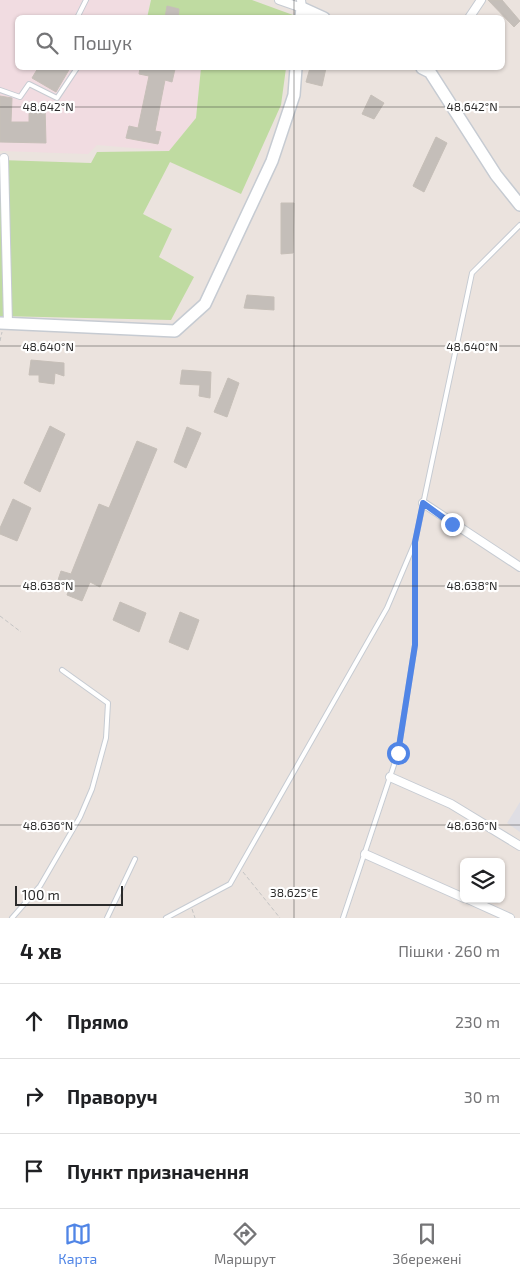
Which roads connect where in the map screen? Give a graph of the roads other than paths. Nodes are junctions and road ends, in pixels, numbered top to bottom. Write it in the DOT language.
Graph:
graph roads {
  1 [pos="86,0"];
  2 [pos="279,0"];
  3 [pos="481,0"];
  4 [pos="301,9"];
  5 [pos="78,15"];
  6 [pos="316,15"];
  7 [pos="470,15"];
  8 [pos="76,70"];
  9 [pos="296,70"];
  10 [pos="429,70"];
  11 [pos="0,90"];
  12 [pos="4,158"];
  13 [pos="520,205"];
  14 [pos="520,225"];
  15 [pos="4,324"];
  16 [pos="423,503"];
  17 [pos="415,542"];
  18 [pos="520,567"];
  19 [pos="62,670"];
  20 [pos="390,777"];
  21 [pos="520,846"];
  22 [pos="365,854"];
  23 [pos="135,859"];
  24 [pos="460,896"];
  25 [pos="477,903"];
  26 [pos="107,917"];
  27 [pos="12,918"];
  28 [pos="115,918"];
  29 [pos="166,918"];
  30 [pos="344,918"];
  31 [pos="510,918"];
  1 -- 5 [label="lane"];
  2 -- 4 [label="street"];
  3 -- 7 [label="street"];
  4 -- 6 [label="street"];
  8 -- 11 [label="lane"];
  9 -- 15 [label="street"];
  10 -- 13 [label="street"];
  12 -- 15 [label="street"];
  14 -- 16 [label="lane"];
  16 -- 17 [label="lane"];
  16 -- 18 [label="street"];
  17 -- 20 [label="lane"];
  17 -- 29 [label="lane"];
  19 -- 27 [label="lane"];
  20 -- 21 [label="street"];
  20 -- 22 [label="lane"];
  22 -- 24 [label="street"];
  22 -- 30 [label="lane"];
  23 -- 26 [label="lane"];
  25 -- 31 [label="street"];
  26 -- 28 [label="lane"];
}
